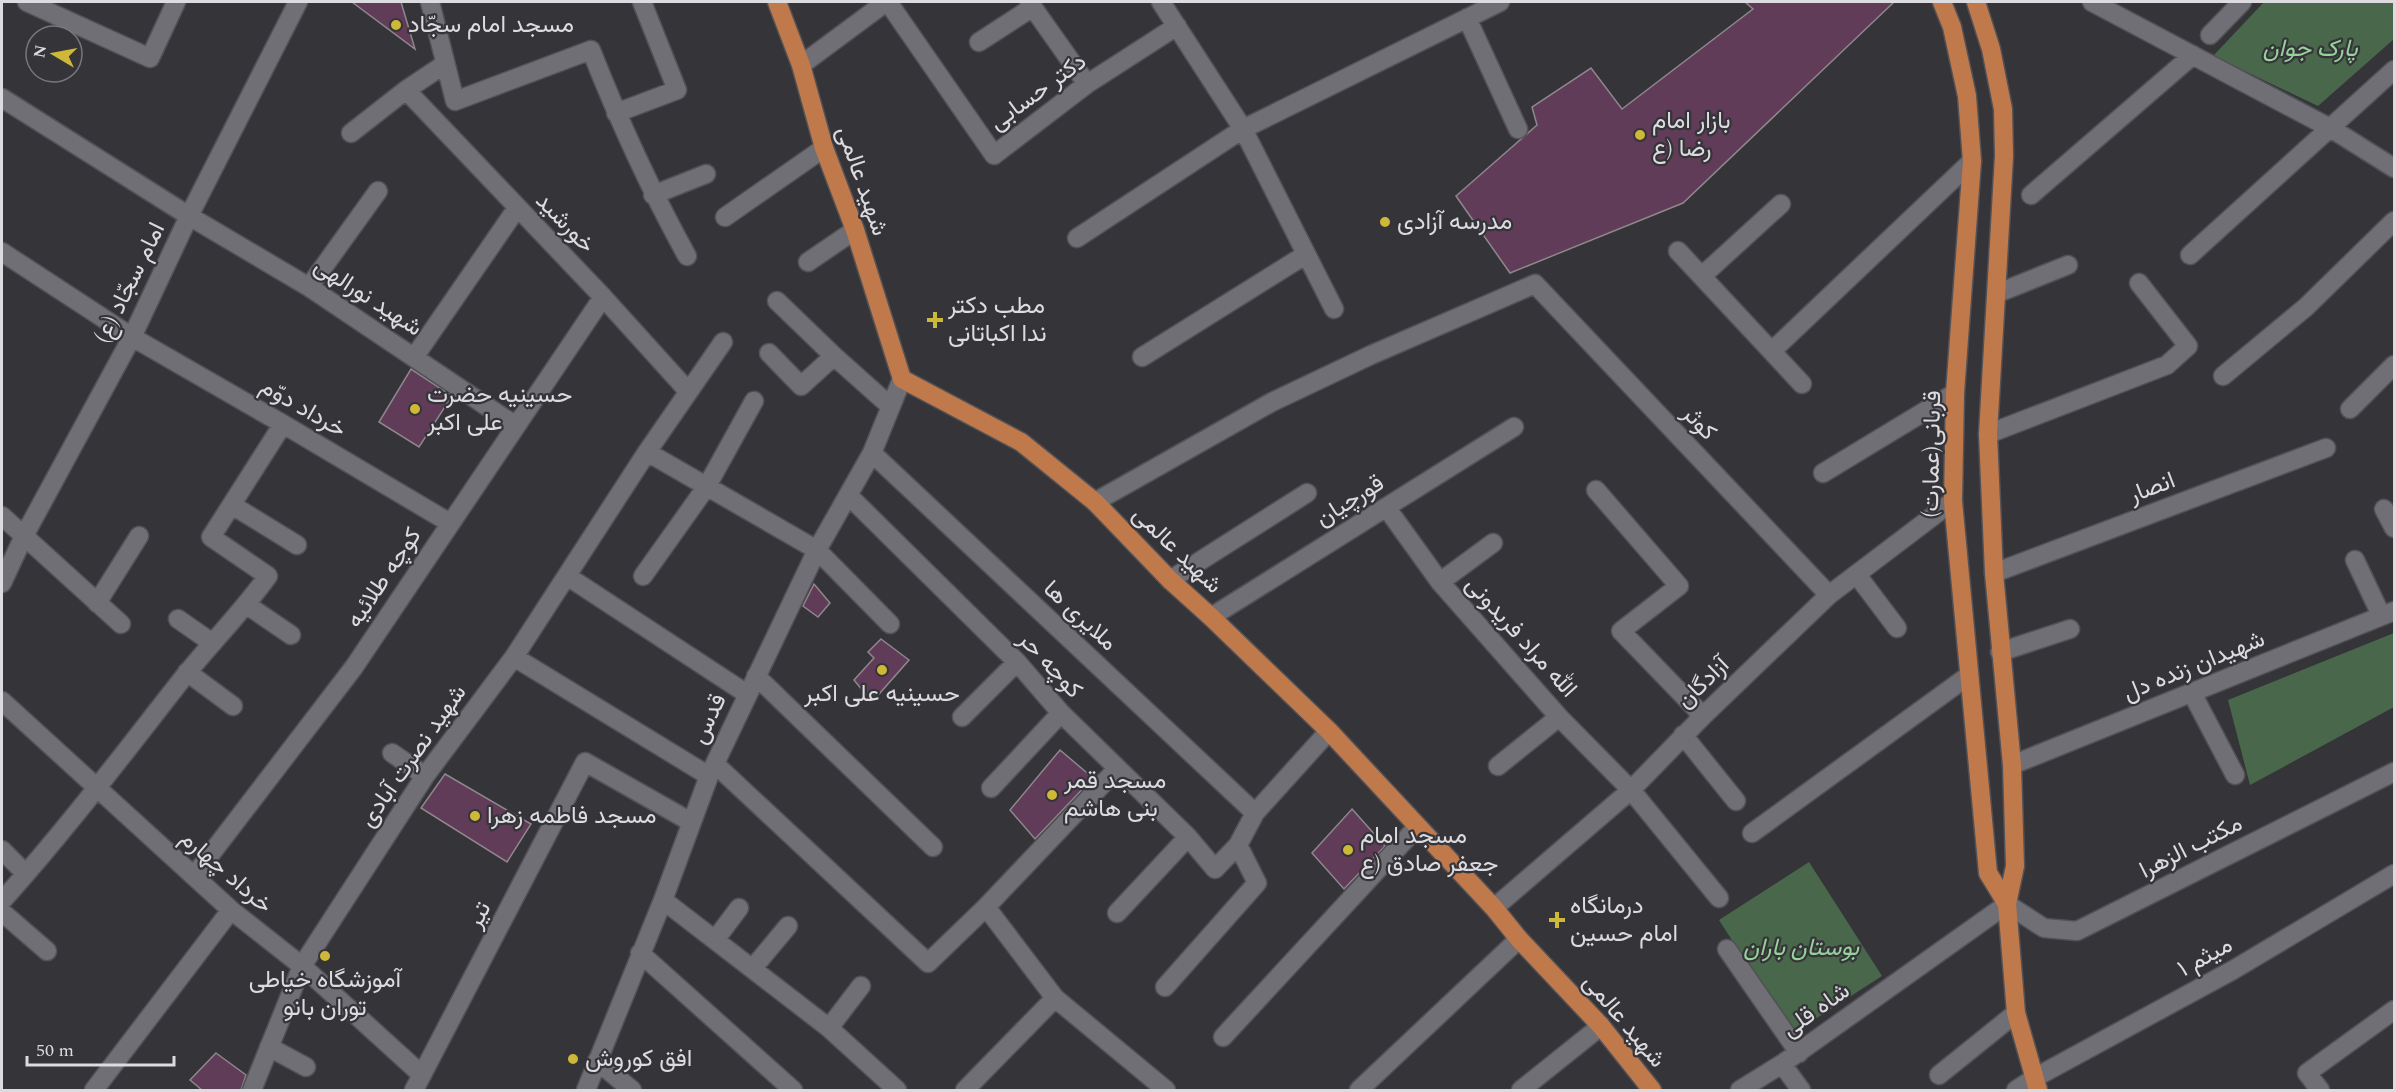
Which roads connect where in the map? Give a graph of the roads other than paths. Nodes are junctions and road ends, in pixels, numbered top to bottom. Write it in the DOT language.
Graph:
graph roads {
  1 [pos="27,2"];
  2 [pos="176,2"];
  3 [pos="298,2"];
  4 [pos="430,2"];
  5 [pos="642,2"];
  6 [pos="777,2"];
  7 [pos="887,2"];
  8 [pos="1161,2"];
  9 [pos="1500,2"];
  10 [pos="1942,2"];
  11 [pos="1976,2"];
  12 [pos="2092,2"];
  13 [pos="2242,2"];
  14 [pos="1031,4"];
  15 [pos="1467,18"];
  16 [pos="1177,26"];
  17 [pos="2210,35"];
  18 [pos="979,42"];
  19 [pos="2193,55"];
  20 [pos="445,64"];
  21 [pos="801,65"];
  22 [pos="2394,70"];
  23 [pos="1088,84"];
  24 [pos="406,90"];
  25 [pos="2,98"];
  26 [pos="616,113"];
  27 [pos="1243,129"];
  28 [pos="1518,129"];
  29 [pos="2332,129"];
  30 [pos="351,133"];
  31 [pos="824,148"];
  32 [pos="1972,161"];
  33 [pos="2394,168"];
  34 [pos="706,174"];
  35 [pos="378,191"];
  36 [pos="653,195"];
  37 [pos="2031,195"];
  38 [pos="1781,204"];
  39 [pos="517,208"];
  40 [pos="189,216"];
  41 [pos="725,217"];
  42 [pos="2394,221"];
  43 [pos="855,230"];
  44 [pos="1077,238"];
  45 [pos="2,252"];
  46 [pos="1678,252"];
  47 [pos="1305,255"];
  48 [pos="2190,255"];
  49 [pos="687,256"];
  50 [pos="808,262"];
  51 [pos="2068,265"];
  52 [pos="1702,276"];
  53 [pos="2139,282"];
  54 [pos="309,287"];
  55 [pos="1998,293"];
  56 [pos="603,297"];
  57 [pos="777,301"];
  58 [pos="1334,309"];
  59 [pos="132,338"];
  60 [pos="723,342"];
  61 [pos="1772,351"];
  62 [pos="769,354"];
  63 [pos="415,356"];
  64 [pos="834,356"];
  65 [pos="1142,357"];
  66 [pos="2394,365"];
  67 [pos="2223,376"];
  68 [pos="902,379"];
  69 [pos="1802,384"];
  70 [pos="688,391"];
  71 [pos="1955,393"];
  72 [pos="754,401"];
  73 [pos="890,406"];
  74 [pos="2350,409"];
  75 [pos="283,424"];
  76 [pos="516,426"];
  77 [pos="1514,427"];
  78 [pos="1988,434"];
  79 [pos="2326,448"];
  80 [pos="647,452"];
  81 [pos="872,453"];
  82 [pos="1823,473"];
  83 [pos="707,486"];
  84 [pos="1596,490"];
  85 [pos="1307,493"];
  86 [pos="849,496"];
  87 [pos="1953,501"];
  88 [pos="1095,502"];
  89 [pos="232,505"];
  90 [pos="1386,507"];
  91 [pos="2384,509"];
  92 [pos="2,516"];
  93 [pos="450,523"];
  94 [pos="2394,528"];
  95 [pos="24,536"];
  96 [pos="139,536"];
  97 [pos="1493,543"];
  98 [pos="297,545"];
  99 [pos="817,550"];
  100 [pos="2355,560"];
  101 [pos="1994,573"];
  102 [pos="1857,575"];
  103 [pos="567,576"];
  104 [pos="643,576"];
  105 [pos="1170,580"];
  106 [pos="1440,582"];
  107 [pos="2,583"];
  108 [pos="1829,595"];
  109 [pos="97,603"];
  110 [pos="246,605"];
  111 [pos="2388,613"];
  112 [pos="1211,617"];
  113 [pos="178,619"];
  114 [pos="121,624"];
  115 [pos="890,624"];
  116 [pos="1897,628"];
  117 [pos="2070,629"];
  118 [pos="291,635"];
  119 [pos="211,642"];
  120 [pos="2000,652"];
  121 [pos="514,657"];
  122 [pos="1017,662"];
  123 [pos="187,672"];
  124 [pos="756,676"];
  125 [pos="1968,676"];
  126 [pos="2192,693"];
  127 [pos="747,694"];
  128 [pos="2,701"];
  129 [pos="233,706"];
  130 [pos="1061,713"];
  131 [pos="1703,716"];
  132 [pos="962,717"];
  133 [pos="1559,717"];
  134 [pos="1329,732"];
  135 [pos="1683,735"];
  136 [pos="392,753"];
  137 [pos="2012,765"];
  138 [pos="1498,766"];
  139 [pos="1117,769"];
  140 [pos="712,770"];
  141 [pos="2394,771"];
  142 [pos="2235,775"];
  143 [pos="425,776"];
  144 [pos="991,788"];
  145 [pos="96,789"];
  146 [pos="1631,790"];
  147 [pos="1736,801"];
  148 [pos="1255,813"];
  149 [pos="691,822"];
  150 [pos="1417,826"];
  151 [pos="1752,833"];
  152 [pos="1188,837"];
  153 [pos="1238,845"];
  154 [pos="933,847"];
  155 [pos="2,850"];
  156 [pos="26,874"];
  157 [pos="2394,874"];
  158 [pos="194,876"];
  159 [pos="1719,898"];
  160 [pos="663,900"];
  161 [pos="2,901"];
  162 [pos="2007,904"];
  163 [pos="986,907"];
  164 [pos="739,908"];
  165 [pos="1494,908"];
  166 [pos="231,910"];
  167 [pos="2,912"];
  168 [pos="1117,914"];
  169 [pos="788,926"];
  170 [pos="1519,939"];
  171 [pos="715,940"];
  172 [pos="1727,950"];
  173 [pos="47,951"];
  174 [pos="640,953"];
  175 [pos="302,966"];
  176 [pos="753,968"];
  177 [pos="861,986"];
  178 [pos="1165,987"];
  179 [pos="1055,998"];
  180 [pos="2394,1010"];
  181 [pos="2016,1013"];
  182 [pos="1601,1026"];
  183 [pos="829,1028"];
  184 [pos="1223,1037"];
  185 [pos="269,1047"];
  186 [pos="1798,1053"];
  187 [pos="597,1061"];
  188 [pos="1782,1064"];
  189 [pos="306,1067"];
  190 [pos="1939,1075"];
  191 [pos="418,1083"];
  192 [pos="2037,1084"];
  193 [pos="103,1087"];
  194 [pos="254,1090"];
  195 [pos="586,1090"];
  196 [pos="632,1090"];
  197 [pos="793,1090"];
  198 [pos="897,1090"];
  199 [pos="965,1090"];
  200 [pos="1166,1090"];
  201 [pos="1359,1090"];
  202 [pos="1521,1090"];
  203 [pos="1652,1090"];
  204 [pos="1740,1090"];
  205 [pos="1801,1090"];
  206 [pos="2016,1090"];
  207 [pos="2320,1090"];
  1 -- 2 [label="street"];
  3 -- 40 [label="street, امام سجّاد (ع)"];
  4 -- 20 [label="street"];
  5 -- 26 [label="street"];
  6 -- 21 [label="main road, شهید عالمی"];
  7 -- 21 [label="street"];
  7 -- 23 [label="street, دکتر حسابی"];
  8 -- 16 [label="street"];
  9 -- 15 [label="street"];
  10 -- 32 [label="main road, (عمارت)قربانی"];
  11 -- 55 [label="main road, (عمارت)قربانی"];
  12 -- 19 [label="street"];
  13 -- 17 [label="street"];
  14 -- 18 [label="street"];
  14 -- 23 [label="street"];
  15 -- 27 [label="street"];
  15 -- 28 [label="street"];
  16 -- 23 [label="street, دکتر حسابی"];
  16 -- 27 [label="street"];
  19 -- 29 [label="street"];
  19 -- 37 [label="street"];
  20 -- 24 [label="street"];
  20 -- 26 [label="street"];
  21 -- 31 [label="main road, شهید عالمی"];
  22 -- 29 [label="street"];
  24 -- 30 [label="street"];
  24 -- 39 [label="street, خورشید"];
  25 -- 40 [label="street, شهید نورالهی"];
  26 -- 36 [label="street"];
  27 -- 44 [label="street"];
  27 -- 47 [label="street"];
  29 -- 33 [label="street"];
  29 -- 48 [label="street"];
  31 -- 41 [label="street"];
  31 -- 43 [label="main road, شهید عالمی"];
  32 -- 61 [label="street"];
  32 -- 71 [label="main road, (عمارت)قربانی"];
  34 -- 36 [label="street"];
  35 -- 54 [label="street"];
  36 -- 49 [label="street"];
  38 -- 52 [label="street"];
  39 -- 56 [label="street, خورشید"];
  39 -- 63 [label="street"];
  40 -- 54 [label="street, شهید نورالهی"];
  40 -- 59 [label="street, امام سجّاد (ع)"];
  42 -- 67 [label="street"];
  43 -- 50 [label="street"];
  43 -- 68 [label="main road, شهید عالمی"];
  45 -- 59 [label="street, خرداد دوّم"];
  46 -- 52 [label="street"];
  47 -- 58 [label="street"];
  47 -- 65 [label="street"];
  51 -- 55 [label="street"];
  52 -- 61 [label="street"];
  53 -- 78 [label="street"];
  54 -- 63 [label="street, شهید نورالهی"];
  55 -- 78 [label="main road, (عمارت)قربانی"];
  56 -- 70 [label="street, خورشید"];
  56 -- 76 [label="street, کوچه طلائیه"];
  57 -- 64 [label="street"];
  59 -- 75 [label="street, خرداد دوّم"];
  59 -- 95 [label="street, امام سجّاد (ع)"];
  60 -- 70 [label="street, شهید نصرت آبادی"];
  61 -- 69 [label="street"];
  62 -- 64 [label="street"];
  63 -- 76 [label="street, شهید نورالهی"];
  64 -- 73 [label="street"];
  66 -- 74 [label="street"];
  68 -- 73 [label="street, قدس"];
  68 -- 88 [label="main road, شهید عالمی"];
  70 -- 80 [label="street, شهید نصرت آبادی"];
  71 -- 82 [label="street"];
  71 -- 87 [label="main road, (عمارت)قربانی"];
  72 -- 83 [label="street"];
  73 -- 81 [label="street, قدس"];
  75 -- 89 [label="street"];
  75 -- 93 [label="street, خرداد دوّم"];
  76 -- 93 [label="street, کوچه طلائیه"];
  77 -- 90 [label="street, قورچیان"];
  78 -- 101 [label="main road, (عمارت)قربانی"];
  79 -- 101 [label="street, انصار"];
  80 -- 83 [label="street"];
  80 -- 103 [label="street, شهید نصرت آبادی"];
  81 -- 86 [label="street, قدس"];
  81 -- 148 [label="street, ملایری ها"];
  83 -- 99 [label="street"];
  83 -- 104 [label="street"];
  84 -- 131 [label="street"];
  85 -- 105 [label="street"];
  86 -- 99 [label="street, قدس"];
  86 -- 122 [label="street, کوچه حر"];
  87 -- 102 [label="street, آزادگان"];
  87 -- 125 [label="main road, (عمارت)قربانی"];
  88 -- 105 [label="main road, شهید عالمی"];
  88 -- 108 [label="street, کوثر"];
  89 -- 98 [label="street"];
  89 -- 110 [label="street"];
  90 -- 106 [label="street, الله مراد فریدونی"];
  90 -- 112 [label="street, قورچیان"];
  91 -- 94 [label="street"];
  92 -- 95 [label="street"];
  93 -- 158 [label="street, کوچه طلائیه"];
  95 -- 107 [label="street, امام سجّاد (ع)"];
  95 -- 109 [label="street"];
  96 -- 109 [label="street"];
  97 -- 106 [label="street"];
  99 -- 115 [label="street"];
  99 -- 124 [label="street, قدس"];
  100 -- 111 [label="street"];
  101 -- 120 [label="main road, (عمارت)قربانی"];
  102 -- 108 [label="street, آزادگان"];
  102 -- 116 [label="street"];
  103 -- 121 [label="street, شهید نصرت آبادی"];
  103 -- 127 [label="street"];
  105 -- 112 [label="main road, شهید عالمی"];
  106 -- 133 [label="street, الله مراد فریدونی"];
  108 -- 131 [label="street, آزادگان"];
  109 -- 114 [label="street"];
  110 -- 118 [label="street"];
  110 -- 119 [label="street"];
  111 -- 126 [label="street, شهیدان زنده دل"];
  112 -- 134 [label="main road, شهید عالمی"];
  113 -- 119 [label="street"];
  117 -- 120 [label="street"];
  119 -- 123 [label="street"];
  120 -- 137 [label="main road, (عمارت)قربانی"];
  121 -- 140 [label="street"];
  121 -- 143 [label="street, شهید نصرت آبادی"];
  122 -- 130 [label="street, کوچه حر"];
  122 -- 132 [label="street"];
  123 -- 129 [label="street"];
  123 -- 145 [label="street"];
  124 -- 127 [label="street, قدس"];
  124 -- 154 [label="street"];
  125 -- 151 [label="street"];
  125 -- 162 [label="main road, (عمارت)قربانی"];
  126 -- 137 [label="street, شهیدان زنده دل"];
  126 -- 142 [label="street"];
  127 -- 140 [label="street, قدس"];
  128 -- 145 [label="street, خرداد چهارم"];
  130 -- 139 [label="street, کوچه حر"];
  130 -- 144 [label="street"];
  131 -- 135 [label="street, آزادگان"];
  133 -- 138 [label="street"];
  133 -- 146 [label="street, الله مراد فریدونی"];
  134 -- 148 [label="street"];
  134 -- 150 [label="main road, شهید عالمی"];
  135 -- 146 [label="street, آزادگان"];
  135 -- 147 [label="street"];
  136 -- 143 [label="street"];
  137 -- 162 [label="main road, (عمارت)قربانی"];
  139 -- 152 [label="street, کوچه حر"];
  139 -- 163 [label="street"];
  140 -- 149 [label="street, قدس"];
  140 -- 163 [label="street"];
  141 -- 162 [label="street, مکتب الزهرا"];
  143 -- 175 [label="street, شهید نصرت آبادی"];
  145 -- 156 [label="street"];
  145 -- 158 [label="street, خرداد چهارم"];
  146 -- 159 [label="street, الله مراد فریدونی"];
  146 -- 165 [label="street, آزادگان"];
  148 -- 153 [label="street"];
  149 -- 160 [label="street, قدس"];
  149 -- 191 [label="street, تیر"];
  150 -- 165 [label="main road, شهید عالمی"];
  150 -- 184 [label="street"];
  152 -- 153 [label="street, کوچه حر"];
  152 -- 168 [label="street"];
  153 -- 178 [label="street"];
  155 -- 156 [label="street"];
  156 -- 161 [label="street"];
  157 -- 192 [label="street, میثم ۱"];
  158 -- 166 [label="street, خرداد چهارم"];
  160 -- 171 [label="street"];
  160 -- 174 [label="street, قدس"];
  162 -- 181 [label="main road, (عمارت)قربانی"];
  162 -- 186 [label="street, شاه قلی"];
  163 -- 179 [label="street"];
  164 -- 171 [label="street"];
  165 -- 170 [label="main road, شهید عالمی"];
  166 -- 175 [label="street, خرداد چهارم"];
  166 -- 193 [label="street"];
  167 -- 173 [label="street"];
  169 -- 176 [label="street"];
  170 -- 182 [label="main road, شهید عالمی"];
  170 -- 201 [label="street"];
  171 -- 176 [label="street"];
  172 -- 186 [label="street"];
  174 -- 187 [label="street, قدس"];
  174 -- 197 [label="street"];
  175 -- 185 [label="street, شهید نصرت آبادی"];
  175 -- 191 [label="street, خرداد چهارم"];
  176 -- 183 [label="street"];
  177 -- 183 [label="street"];
  179 -- 199 [label="street"];
  179 -- 200 [label="street"];
  180 -- 207 [label="street"];
  181 -- 190 [label="street"];
  181 -- 192 [label="main road, (عمارت)قربانی"];
  182 -- 202 [label="street"];
  182 -- 203 [label="main road, شهید عالمی"];
  183 -- 198 [label="street"];
  185 -- 189 [label="street"];
  185 -- 194 [label="street, شهید نصرت آبادی"];
  186 -- 188 [label="street, شاه قلی"];
  187 -- 195 [label="street, قدس"];
  187 -- 196 [label="street"];
  188 -- 204 [label="street, شاه قلی"];
  188 -- 205 [label="street"];
  192 -- 206 [label="street, میثم ۱"];
}
